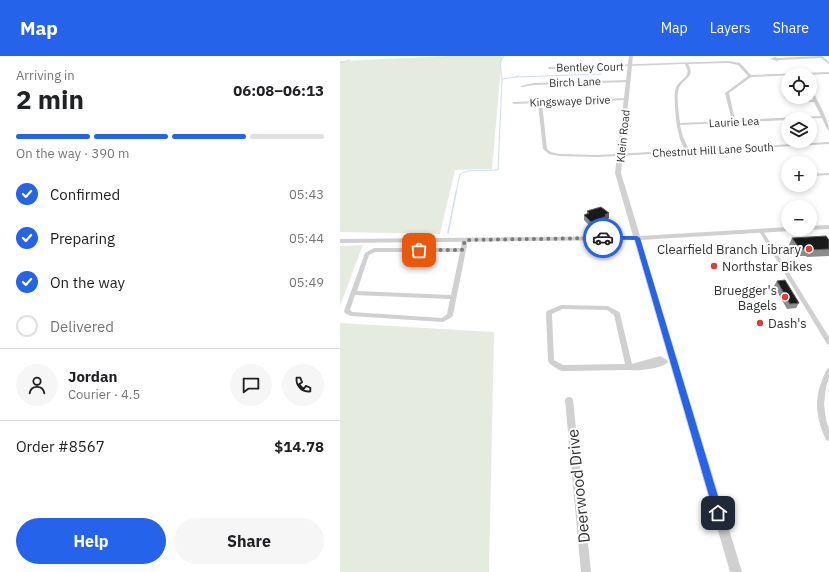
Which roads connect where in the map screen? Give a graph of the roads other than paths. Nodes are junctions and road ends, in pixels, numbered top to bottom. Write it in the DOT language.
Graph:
graph roads {
  1 [pos="631,56"];
  2 [pos="821,57"];
  3 [pos="778,60"];
  4 [pos="829,63"];
  5 [pos="686,64"];
  6 [pos="630,67"];
  7 [pos="549,68"];
  8 [pos="817,73"];
  9 [pos="829,73"];
  10 [pos="781,75"];
  11 [pos="750,76"];
  12 [pos="629,81"];
  13 [pos="522,86"];
  14 [pos="627,99"];
  15 [pos="540,102"];
  16 [pos="514,103"];
  17 [pos="817,103"];
  18 [pos="817,117"];
  19 [pos="824,117"];
  20 [pos="781,119"];
  21 [pos="734,122"];
  22 [pos="679,124"];
  23 [pos="829,129"];
  24 [pos="829,143"];
  25 [pos="688,151"];
  26 [pos="620,155"];
  27 [pos="829,174"];
  28 [pos="817,175"];
  29 [pos="829,226"];
  30 [pos="817,227"];
  31 [pos="781,230"];
  32 [pos="761,231"];
  33 [pos="637,238"];
  34 [pos="465,240"];
  35 [pos="340,241"];
  36 [pos="462,250"];
  37 [pos="353,293"];
  38 [pos="453,297"];
  39 [pos="829,342"];
  40 [pos="669,361"];
  41 [pos="629,367"];
  42 [pos="829,371"];
  43 [pos="569,400"];
  44 [pos="829,437"];
  45 [pos="586,572"];
  46 [pos="736,572"];
  1 -- 6 [label="street, Klein Road"];
  2 -- 3 [label="street"];
  2 -- 4 [label="street"];
  5 -- 6 [label="street, Bentley Court"];
  5 -- 11 [label="street, Bentley Court"];
  5 -- 22 [label="street"];
  6 -- 7 [label="street, Bentley Court"];
  6 -- 12 [label="street, Klein Road"];
  8 -- 9 [label="street"];
  10 -- 11 [label="street"];
  11 -- 21 [label="street"];
  12 -- 13 [label="street, Birch Lane"];
  12 -- 14 [label="street, Klein Road"];
  14 -- 15 [label="street, Kingswaye Drive"];
  14 -- 26 [label="street, Klein Road"];
  15 -- 16 [label="street, Kingswaye Drive"];
  15 -- 26 [label="street, Chestnut Hill Lane South"];
  17 -- 19 [label="street"];
  18 -- 19 [label="street, Laurie Lea"];
  19 -- 23 [label="street"];
  20 -- 21 [label="street, Laurie Lea"];
  21 -- 22 [label="street, Laurie Lea"];
  22 -- 25 [label="street"];
  24 -- 25 [label="street, Chestnut Hill Lane South"];
  25 -- 26 [label="street, Chestnut Hill Lane South"];
  26 -- 33 [label="street, Klein Road"];
  27 -- 28 [label="street"];
  29 -- 30 [label="street"];
  31 -- 32 [label="street"];
  32 -- 33 [label="street"];
  32 -- 39 [label="street"];
  33 -- 34 [label="street"];
  33 -- 40 [label="street, Klein Road"];
  34 -- 35 [label="street"];
  34 -- 36 [label="street"];
  36 -- 37 [label="street"];
  36 -- 38 [label="street"];
  37 -- 38 [label="street"];
  37 -- 38 [label="street"];
  40 -- 41 [label="street"];
  40 -- 46 [label="street, Klein Road"];
  41 -- 41 [label="street"];
  42 -- 44 [label="street"];
  43 -- 45 [label="street, Deerwood Drive"];
}
